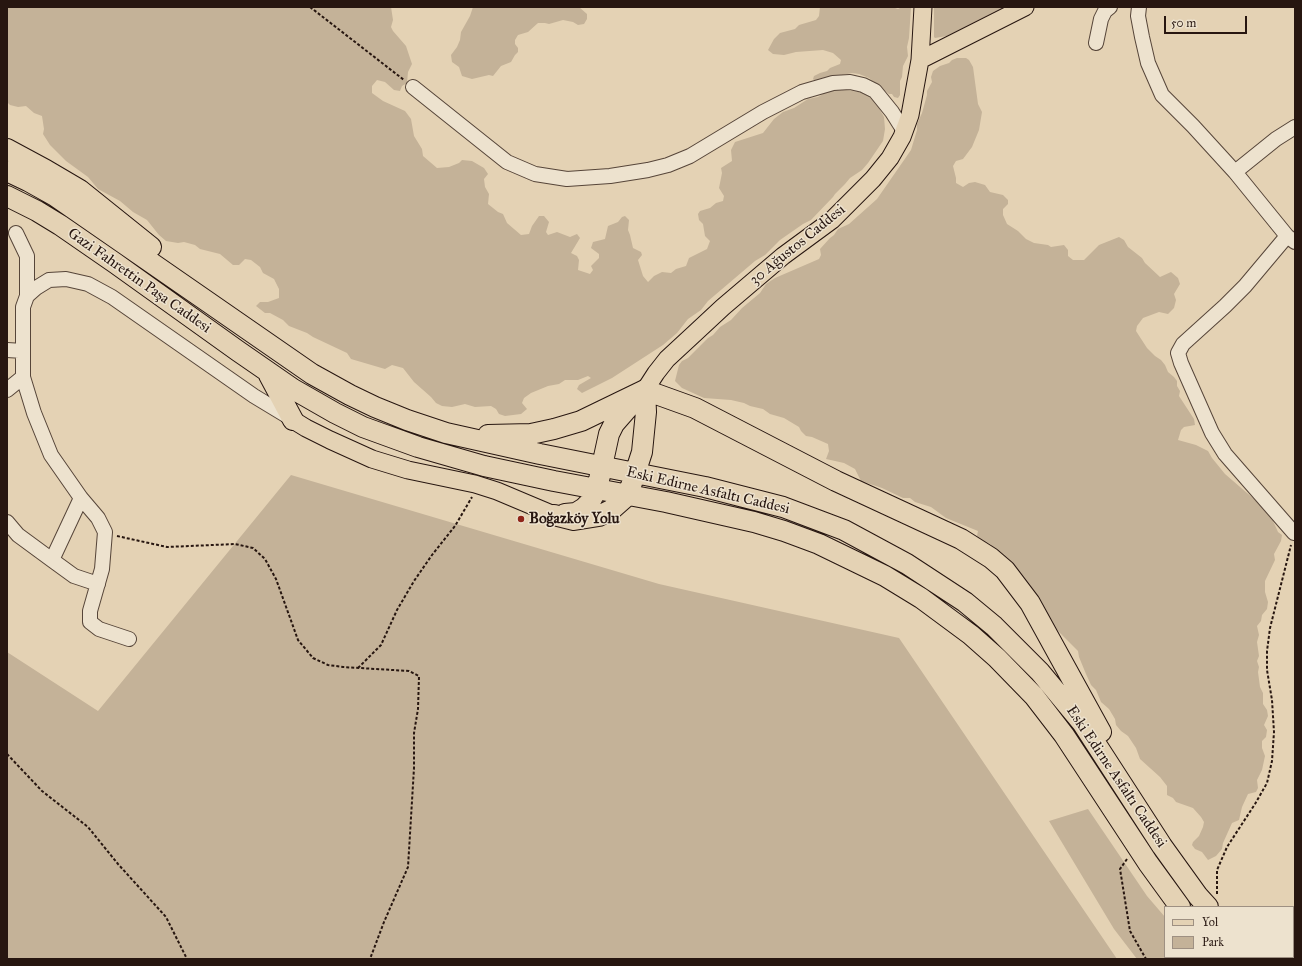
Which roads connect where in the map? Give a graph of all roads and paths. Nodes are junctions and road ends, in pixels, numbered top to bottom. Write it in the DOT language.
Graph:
graph roads {
  1 [pos="310,7"];
  2 [pos="923,7"];
  3 [pos="1025,7"];
  4 [pos="1110,7"];
  5 [pos="1139,7"];
  6 [pos="1096,43"];
  7 [pos="920,60"];
  8 [pos="413,87"];
  9 [pos="1295,126"];
  10 [pos="904,131"];
  11 [pos="7,149"];
  12 [pos="7,171"];
  13 [pos="1234,172"];
  14 [pos="7,196"];
  15 [pos="16,233"];
  16 [pos="1291,239"];
  17 [pos="196,294"];
  18 [pos="27,296"];
  19 [pos="7,350"];
  20 [pos="23,351"];
  21 [pos="267,371"];
  22 [pos="23,377"];
  23 [pos="7,390"];
  24 [pos="645,390"];
  25 [pos="292,420"];
  26 [pos="446,433"];
  27 [pos="603,467"];
  28 [pos="636,474"];
  29 [pos="554,481"];
  30 [pos="475,484"];
  31 [pos="597,489"];
  32 [pos="628,495"];
  33 [pos="81,498"];
  34 [pos="554,516"];
  35 [pos="7,522"];
  36 [pos="105,532"];
  37 [pos="1294,533"];
  38 [pos="52,560"];
  39 [pos="98,584"];
  40 [pos="129,639"];
  41 [pos="358,668"];
  42 [pos="7,754"];
  43 [pos="1144,818"];
  44 [pos="1137,847"];
  45 [pos="1212,903"];
  46 [pos="1179,906"];
  47 [pos="187,959"];
  48 [pos="370,959"];
  49 [pos="1146,959"];
  1 -- 8 [label="path"];
  2 -- 7 [label="main road, 30 Ağustos Caddesi"];
  3 -- 7 [label="main road"];
  4 -- 6 [label="street"];
  5 -- 13 [label="street"];
  7 -- 10 [label="main road, 30 Ağustos Caddesi"];
  8 -- 10 [label="street"];
  9 -- 13 [label="street"];
  10 -- 24 [label="main road, 30 Ağustos Caddesi"];
  11 -- 17 [label="highway"];
  12 -- 17 [label="highway, Gazi Fahrettin Paşa Caddesi"];
  13 -- 16 [label="street"];
  14 -- 21 [label="highway, Gazi Fahrettin Paşa Caddesi"];
  15 -- 18 [label="street"];
  16 -- 37 [label="street"];
  17 -- 26 [label="highway, Eski Edirne Asfaltı Caddesi"];
  18 -- 20 [label="street"];
  18 -- 25 [label="street"];
  19 -- 20 [label="street"];
  20 -- 22 [label="street"];
  21 -- 25 [label="highway"];
  21 -- 29 [label="highway, Eski Edirne Asfaltı Caddesi"];
  22 -- 23 [label="street"];
  22 -- 33 [label="street"];
  24 -- 26 [label="highway"];
  24 -- 27 [label="highway"];
  24 -- 28 [label="highway"];
  24 -- 43 [label="highway"];
  25 -- 30 [label="main road"];
  26 -- 27 [label="highway, Eski Edirne Asfaltı Caddesi"];
  27 -- 28 [label="highway, Eski Edirne Asfaltı Caddesi"];
  27 -- 31 [label="highway"];
  28 -- 32 [label="highway"];
  28 -- 43 [label="highway, Eski Edirne Asfaltı Caddesi"];
  29 -- 31 [label="highway, Eski Edirne Asfaltı Caddesi"];
  29 -- 34 [label="highway"];
  30 -- 34 [label="main road"];
  30 -- 41 [label="path"];
  31 -- 32 [label="highway, Eski Edirne Asfaltı Caddesi"];
  31 -- 34 [label="highway"];
  32 -- 34 [label="highway"];
  32 -- 44 [label="highway, Eski Edirne Asfaltı Caddesi"];
  33 -- 36 [label="street"];
  33 -- 38 [label="street"];
  35 -- 38 [label="street"];
  36 -- 39 [label="street"];
  36 -- 41 [label="path"];
  37 -- 45 [label="path"];
  38 -- 39 [label="street"];
  39 -- 40 [label="street"];
  41 -- 48 [label="path"];
  42 -- 47 [label="path"];
  43 -- 45 [label="highway, Eski Edirne Asfaltı Caddesi"];
  44 -- 46 [label="highway, Eski Edirne Asfaltı Caddesi"];
  44 -- 49 [label="path"];
}
